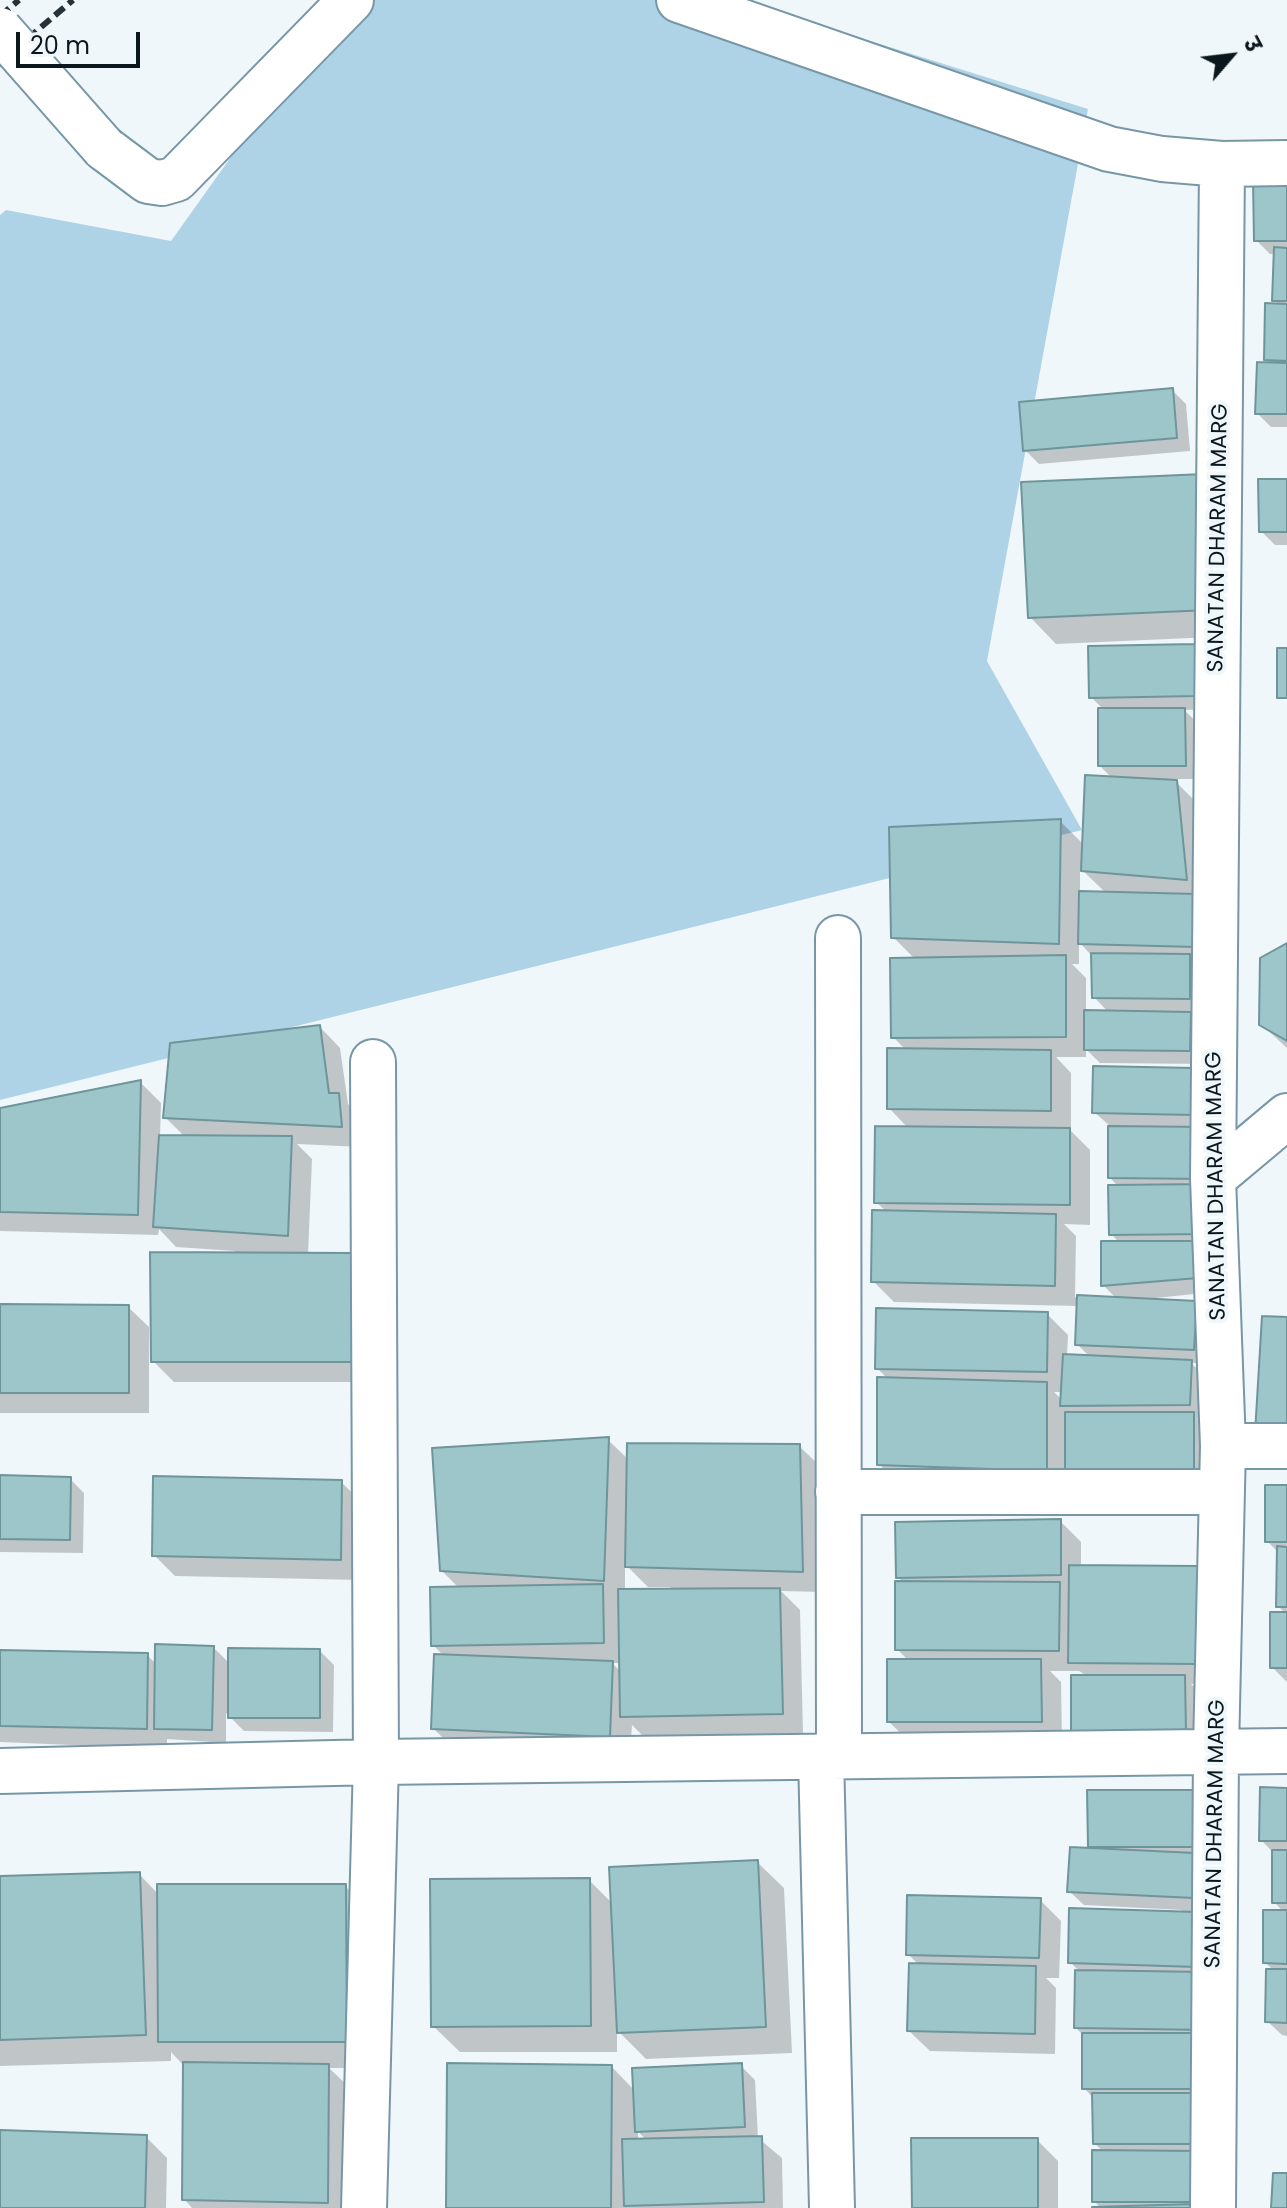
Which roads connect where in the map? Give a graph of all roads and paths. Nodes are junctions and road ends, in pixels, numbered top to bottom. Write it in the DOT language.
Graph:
graph roads {
  1 [pos="351,0"];
  2 [pos="679,0"];
  3 [pos="0,30"];
  4 [pos="1287,163"];
  5 [pos="1222,164"];
  6 [pos="838,938"];
  7 [pos="373,1062"];
  8 [pos="1287,1116"];
  9 [pos="1213,1178"];
  10 [pos="1223,1446"];
  11 [pos="1287,1446"];
  12 [pos="838,1492"];
  13 [pos="1222,1492"];
  14 [pos="1216,1750"];
  15 [pos="1287,1751"];
  16 [pos="830,1755"];
  17 [pos="376,1762"];
  18 [pos="0,1771"];
  19 [pos="364,2208"];
  20 [pos="832,2208"];
  21 [pos="1213,2208"];
  1 -- 3 [label="street, bridge"];
  2 -- 5 [label="street"];
  4 -- 5 [label="street"];
  5 -- 9 [label="street, SANATAN DHARAM MARG"];
  6 -- 12 [label="street"];
  7 -- 17 [label="street"];
  8 -- 9 [label="street"];
  9 -- 10 [label="street, SANATAN DHARAM MARG"];
  10 -- 11 [label="street"];
  10 -- 13 [label="street, SANATAN DHARAM MARG"];
  12 -- 13 [label="street"];
  12 -- 16 [label="street"];
  13 -- 14 [label="street, SANATAN DHARAM MARG"];
  14 -- 15 [label="street"];
  14 -- 16 [label="street"];
  14 -- 21 [label="street, SANATAN DHARAM MARG"];
  16 -- 17 [label="street"];
  16 -- 20 [label="street"];
  17 -- 18 [label="street"];
  17 -- 19 [label="street"];
}
